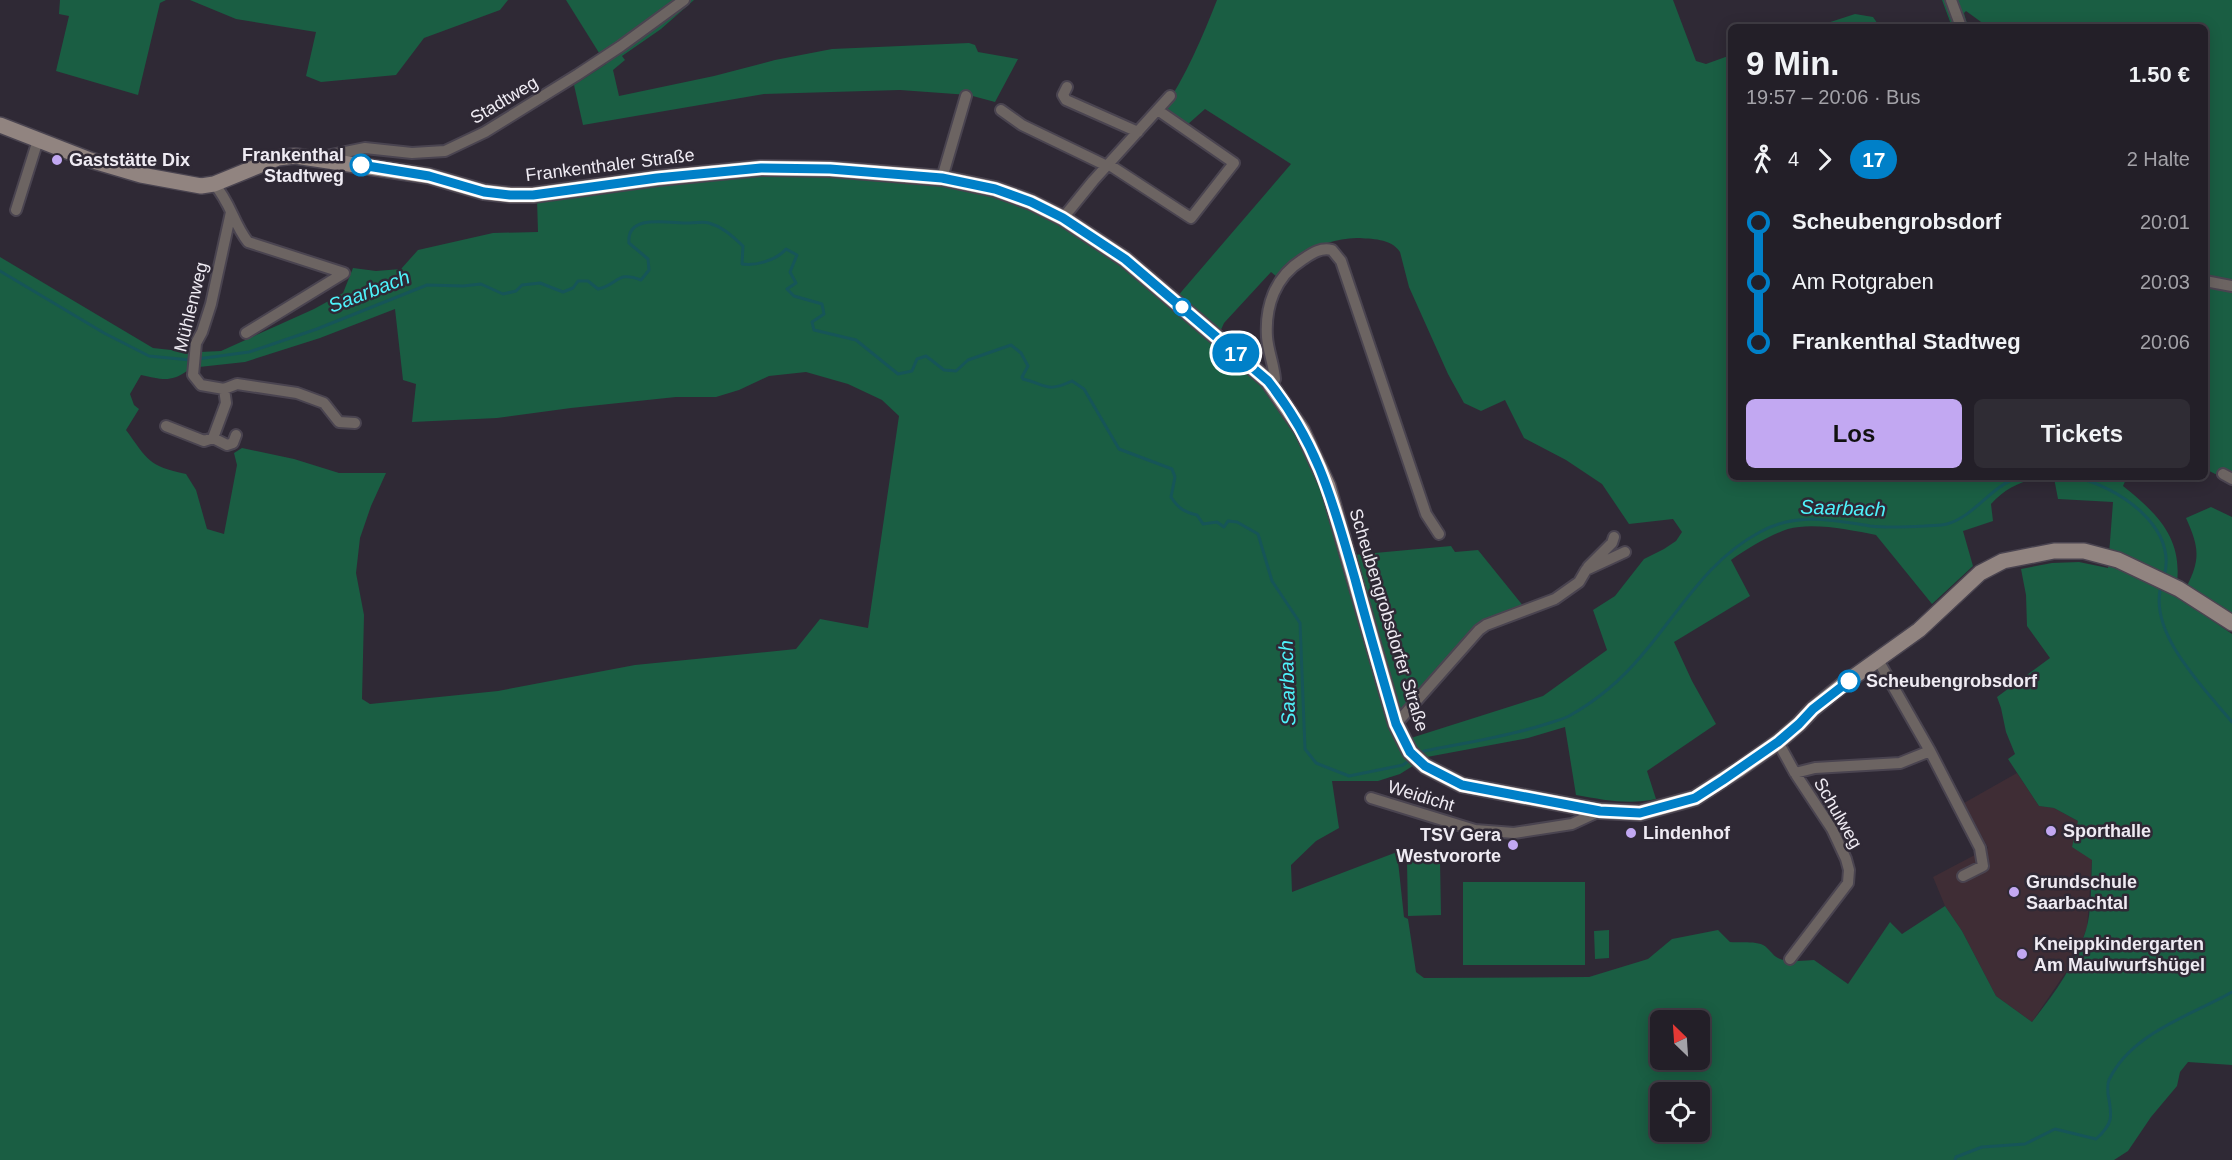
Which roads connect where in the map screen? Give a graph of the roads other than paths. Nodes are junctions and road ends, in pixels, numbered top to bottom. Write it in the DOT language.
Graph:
graph roads {
  1 [pos="684,0"];
  2 [pos="1951,0"];
  3 [pos="1960,24"];
  4 [pos="1067,87"];
  5 [pos="966,96"];
  6 [pos="1170,96"];
  7 [pos="1001,110"];
  8 [pos="1159,111"];
  9 [pos="0,125"];
  10 [pos="1138,132"];
  11 [pos="38,140"];
  12 [pos="318,158"];
  13 [pos="1107,165"];
  14 [pos="942,178"];
  15 [pos="214,184"];
  16 [pos="16,210"];
  17 [pos="231,212"];
  18 [pos="1063,218"];
  19 [pos="2208,282"];
  20 [pos="2232,286"];
  21 [pos="246,333"];
  22 [pos="1271,386"];
  23 [pos="224,389"];
  24 [pos="355,423"];
  25 [pos="166,426"];
  26 [pos="236,435"];
  27 [pos="213,438"];
  28 [pos="1439,534"];
  29 [pos="1614,537"];
  30 [pos="1625,552"];
  31 [pos="1586,570"];
  32 [pos="2232,623"];
  33 [pos="1878,660"];
  34 [pos="1396,724"];
  35 [pos="1778,742"];
  36 [pos="1930,751"];
  37 [pos="1795,773"];
  38 [pos="1371,798"];
  39 [pos="1600,811"];
  40 [pos="1963,876"];
  41 [pos="1790,959"];
  1 -- 12 [label="street, Stadtweg"];
  2 -- 3 [label="street"];
  4 -- 10 [label="street"];
  5 -- 14 [label="street"];
  6 -- 8 [label="street"];
  7 -- 13 [label="street"];
  8 -- 10 [label="street"];
  8 -- 13 [label="street"];
  9 -- 11 [label="main road, Frankenthaler Straße"];
  10 -- 13 [label="street"];
  11 -- 15 [label="main road, Frankenthaler Straße"];
  11 -- 16 [label="street"];
  12 -- 14 [label="main road, Frankenthaler Straße"];
  12 -- 15 [label="main road, Frankenthaler Straße"];
  13 -- 18 [label="street"];
  14 -- 18 [label="main road, Scheubengrobsdorfer Straße"];
  15 -- 17 [label="street"];
  17 -- 21 [label="street"];
  17 -- 23 [label="street, Mühlenweg"];
  18 -- 22 [label="main road, Scheubengrobsdorfer Straße"];
  19 -- 20 [label="street"];
  22 -- 28 [label="street"];
  22 -- 34 [label="main road, Scheubengrobsdorfer Straße"];
  23 -- 24 [label="street, Mühlenweg"];
  23 -- 27 [label="street"];
  25 -- 27 [label="street"];
  26 -- 27 [label="street"];
  29 -- 31 [label="street"];
  30 -- 31 [label="street"];
  31 -- 34 [label="street"];
  32 -- 33 [label="main road, Scheubengrobsdorfer Straße"];
  33 -- 35 [label="main road, Scheubengrobsdorfer Straße"];
  33 -- 36 [label="street"];
  34 -- 39 [label="main road, Scheubengrobsdorfer Straße"];
  35 -- 37 [label="street, Schulweg"];
  35 -- 39 [label="main road, Scheubengrobsdorfer Straße"];
  36 -- 37 [label="street"];
  36 -- 40 [label="street"];
  37 -- 41 [label="street, Schulweg"];
  38 -- 39 [label="street, Weidicht"];
}
